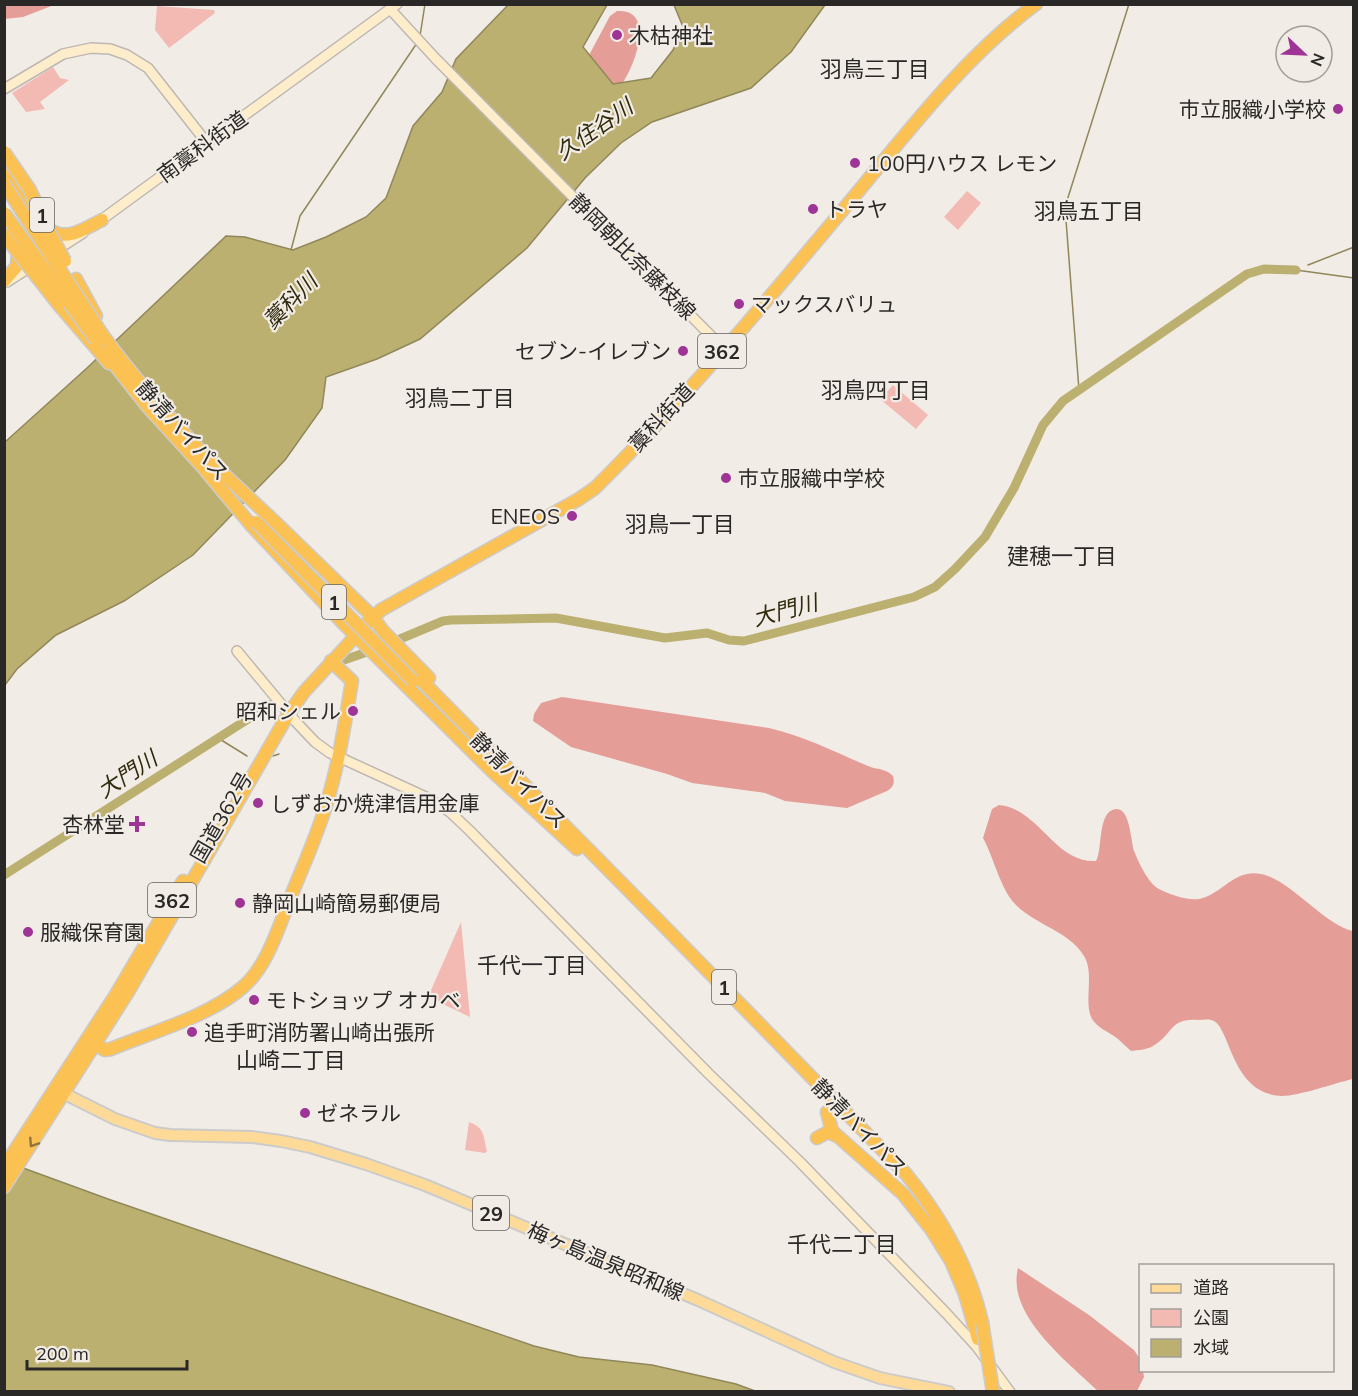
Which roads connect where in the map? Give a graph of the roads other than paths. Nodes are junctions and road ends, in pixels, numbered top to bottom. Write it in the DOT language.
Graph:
graph roads {
  1 [pos="1036,4"];
  2 [pos="393,7"];
  3 [pos="4,89"];
  4 [pos="207,143"];
  5 [pos="4,152"];
  6 [pos="4,168"];
  7 [pos="4,184"];
  8 [pos="4,213"];
  9 [pos="102,219"];
  10 [pos="4,226"];
  11 [pos="50,231"];
  12 [pos="4,235"];
  13 [pos="18,248"];
  14 [pos="62,248"];
  15 [pos="31,268"];
  16 [pos="4,282"];
  17 [pos="724,348"];
  18 [pos="133,382"];
  19 [pos="210,469"];
  20 [pos="373,617"];
  21 [pos="355,634"];
  22 [pos="237,651"];
  23 [pos="331,661"];
  24 [pos="416,679"];
  25 [pos="287,710"];
  26 [pos="338,757"];
  27 [pos="582,844"];
  28 [pos="602,868"];
  29 [pos="95,1044"];
  30 [pos="58,1094"];
  31 [pos="835,1094"];
  32 [pos="836,1112"];
  33 [pos="837,1136"];
  34 [pos="817,1138"];
  35 [pos="4,1167"];
  36 [pos="4,1187"];
  37 [pos="979,1323"];
  38 [pos="949,1392"];
  39 [pos="986,1392"];
  40 [pos="993,1392"];
  41 [pos="1010,1392"];
  1 -- 17 [label="highway, 藁科街道 / 362"];
  2 -- 4 [label="street, 南藁科街道"];
  2 -- 17 [label="street, 静岡朝比奈藤枝線"];
  3 -- 4 [label="street"];
  4 -- 9 [label="street, 南藁科街道"];
  5 -- 18 [label="highway, 1, bridge"];
  6 -- 11 [label="highway, 1"];
  7 -- 18 [label="highway, 静清バイパス / 1, bridge"];
  8 -- 18 [label="highway, 静清バイパス / 1, bridge"];
  9 -- 11 [label="highway, 1"];
  9 -- 14 [label="street, 南藁科街道"];
  10 -- 13 [label="highway, 1"];
  11 -- 14 [label="highway, 1"];
  12 -- 18 [label="highway, 1, bridge"];
  13 -- 15 [label="highway, 1"];
  13 -- 16 [label="highway, 1"];
  14 -- 15 [label="street, 南藁科街道"];
  15 -- 16 [label="street, 南藁科街道"];
  17 -- 20 [label="highway, 藁科街道 / 362"];
  18 -- 19 [label="highway, 静清バイパス / 1"];
  19 -- 20 [label="highway, 1"];
  19 -- 21 [label="highway, 1"];
  19 -- 24 [label="highway, 静清バイパス / 1"];
  20 -- 21 [label="highway, 藁科街道 / 362"];
  20 -- 27 [label="highway, 1"];
  21 -- 23 [label="highway, 国道362号 / 362"];
  21 -- 25 [label="highway, 国道362号 / 362"];
  21 -- 28 [label="highway, 1"];
  22 -- 25 [label="street"];
  23 -- 25 [label="highway, 国道362号 / 362"];
  23 -- 26 [label="highway"];
  24 -- 27 [label="highway, 静清バイパス / 1"];
  24 -- 28 [label="highway, 静清バイパス / 1"];
  25 -- 26 [label="street"];
  25 -- 29 [label="highway, 国道362号 / 362"];
  25 -- 30 [label="highway, 国道362号 / 362"];
  26 -- 29 [label="highway"];
  26 -- 41 [label="street"];
  27 -- 28 [label="highway, 静清バイパス / 1"];
  28 -- 32 [label="highway, 静清バイパス / 1"];
  29 -- 30 [label="highway, 国道362号 / 362"];
  30 -- 35 [label="highway, 国道362号 / 362"];
  30 -- 36 [label="highway, 国道362号 / 362, one-way"];
  30 -- 38 [label="main road, 梅ヶ島温泉昭和線 / 29"];
  31 -- 37 [label="highway"];
  32 -- 33 [label="highway"];
  32 -- 37 [label="highway, 静清バイパス / 1"];
  33 -- 34 [label="highway"];
  33 -- 37 [label="highway"];
  37 -- 39 [label="highway, 静清バイパス / 1"];
  37 -- 40 [label="highway, bridge"];
}
